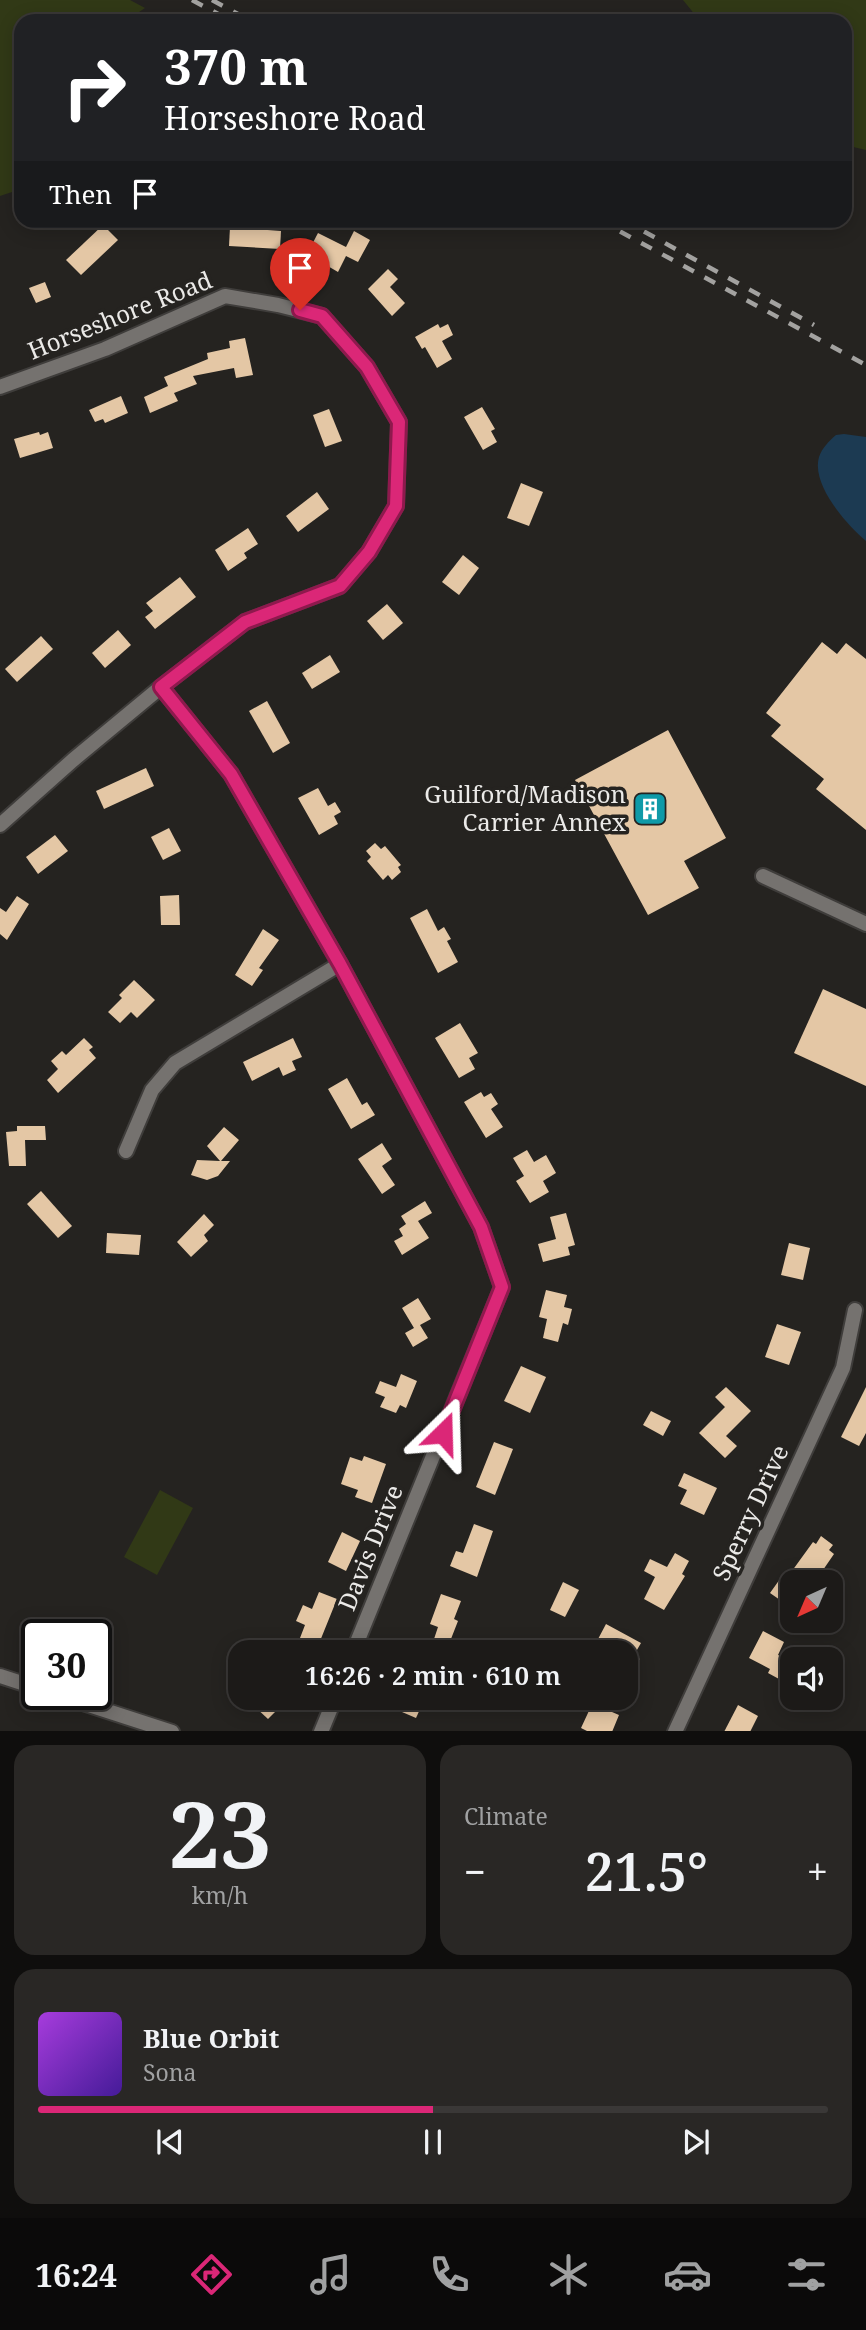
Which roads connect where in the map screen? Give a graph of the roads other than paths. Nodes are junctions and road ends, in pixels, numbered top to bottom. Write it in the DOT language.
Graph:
graph roads {
  1 [pos="0,387"];
  2 [pos="161,687"];
  3 [pos="0,825"];
  4 [pos="763,876"];
  5 [pos="866,924"];
  6 [pos="340,964"];
  7 [pos="126,1151"];
  8 [pos="855,1310"];
  9 [pos="358,1640"];
  10 [pos="0,1676"];
  11 [pos="21,1683"];
  12 [pos="106,1710"];
  13 [pos="330,1710"];
  14 [pos="172,1731"];
  15 [pos="321,1731"];
  16 [pos="675,1731"];
  1 -- 2 [label="street, Horseshore Road"];
  2 -- 3 [label="street, Horseshore Road"];
  2 -- 6 [label="street, Davis Drive"];
  4 -- 5 [label="street"];
  6 -- 7 [label="street"];
  6 -- 9 [label="street, Davis Drive"];
  8 -- 16 [label="street, Sperry Drive"];
  10 -- 11 [label="street"];
  12 -- 14 [label="street"];
  13 -- 15 [label="street"];
}
